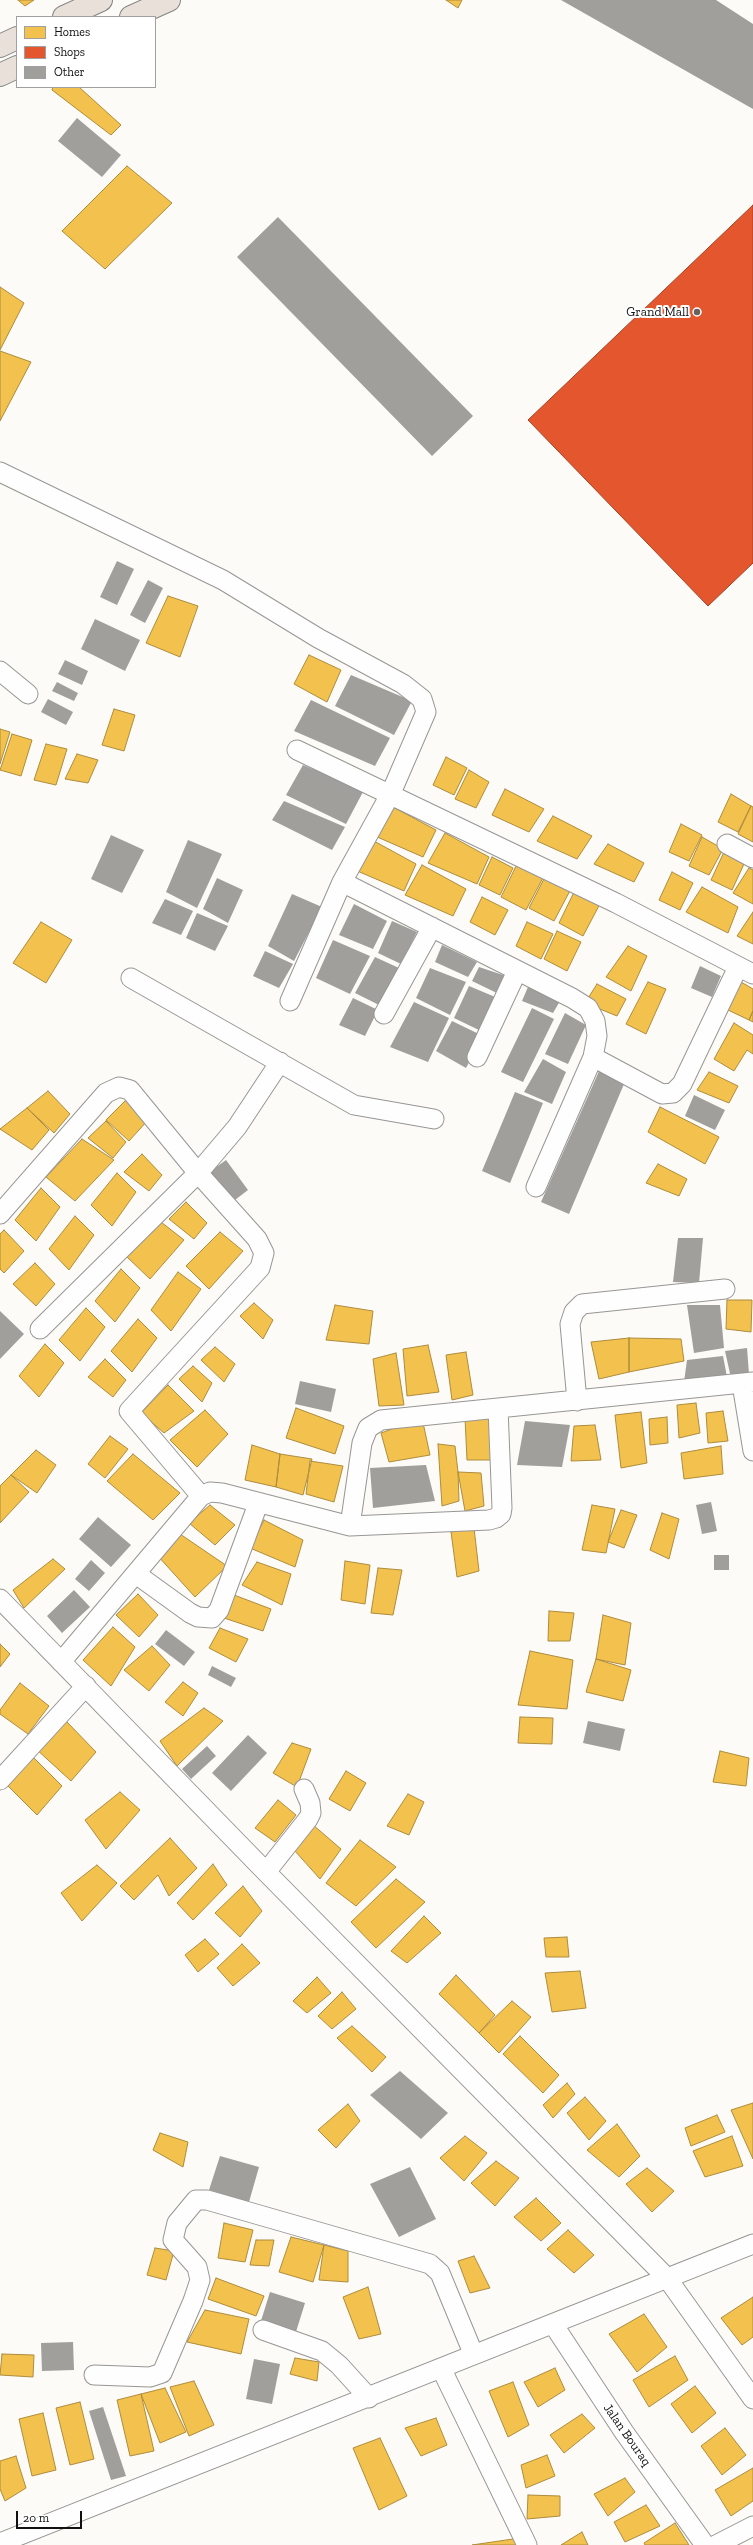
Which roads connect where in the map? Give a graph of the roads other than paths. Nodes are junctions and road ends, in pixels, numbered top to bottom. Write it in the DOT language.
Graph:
graph roads {
  1 [pos="101,0"];
  2 [pos="169,0"];
  3 [pos="66,16"];
  4 [pos="132,16"];
  5 [pos="16,38"];
  6 [pos="0,46"];
  7 [pos="16,67"];
  8 [pos="0,75"];
  9 [pos="0,472"];
  10 [pos="0,671"];
  11 [pos="28,694"];
  12 [pos="297,750"];
  13 [pos="391,793"];
  14 [pos="727,844"];
  15 [pos="753,858"];
  16 [pos="342,882"];
  17 [pos="432,928"];
  18 [pos="517,971"];
  19 [pos="745,971"];
  20 [pos="131,978"];
  21 [pos="290,1001"];
  22 [pos="384,1014"];
  23 [pos="477,1057"];
  24 [pos="593,1057"];
  25 [pos="280,1062"];
  26 [pos="434,1119"];
  27 [pos="198,1173"];
  28 [pos="536,1187"];
  29 [pos="0,1214"];
  30 [pos="726,1289"];
  31 [pos="40,1329"];
  32 [pos="747,1383"];
  33 [pos="577,1401"];
  34 [pos="498,1408"];
  35 [pos="753,1451"];
  36 [pos="201,1496"];
  37 [pos="258,1504"];
  38 [pos="350,1526"];
  39 [pos="136,1574"];
  40 [pos="0,1599"];
  41 [pos="61,1662"];
  42 [pos="86,1686"];
  43 [pos="0,1780"];
  44 [pos="304,1789"];
  45 [pos="266,1872"];
  46 [pos="753,2244"];
  47 [pos="667,2278"];
  48 [pos="553,2324"];
  49 [pos="263,2330"];
  50 [pos="473,2353"];
  51 [pos="441,2368"];
  52 [pos="94,2375"];
  53 [pos="368,2398"];
  54 [pos="753,2399"];
  55 [pos="753,2526"];
  56 [pos="0,2543"];
  57 [pos="527,2545"];
  58 [pos="705,2545"];
  59 [pos="716,2545"];
  1 -- 3 [label="highway"];
  2 -- 4 [label="highway"];
  5 -- 6 [label="highway"];
  7 -- 8 [label="highway"];
  9 -- 13 [label="street"];
  10 -- 11 [label="street"];
  12 -- 13 [label="street"];
  13 -- 16 [label="street"];
  13 -- 19 [label="street"];
  14 -- 15 [label="street"];
  16 -- 17 [label="street"];
  16 -- 21 [label="street"];
  17 -- 18 [label="street"];
  17 -- 22 [label="street"];
  18 -- 23 [label="street"];
  18 -- 24 [label="street"];
  19 -- 24 [label="street"];
  20 -- 25 [label="street"];
  24 -- 28 [label="street"];
  25 -- 26 [label="street"];
  25 -- 27 [label="street"];
  27 -- 29 [label="street"];
  27 -- 31 [label="street"];
  27 -- 36 [label="street"];
  30 -- 33 [label="street"];
  32 -- 33 [label="street"];
  32 -- 35 [label="street"];
  33 -- 34 [label="street"];
  34 -- 38 [label="street"];
  34 -- 38 [label="street"];
  36 -- 37 [label="street"];
  36 -- 39 [label="street"];
  37 -- 38 [label="street"];
  37 -- 39 [label="street"];
  39 -- 41 [label="street"];
  40 -- 41 [label="street"];
  41 -- 42 [label="street"];
  42 -- 43 [label="street"];
  42 -- 45 [label="street"];
  44 -- 45 [label="street"];
  45 -- 47 [label="street"];
  46 -- 47 [label="street"];
  47 -- 48 [label="street"];
  47 -- 54 [label="street"];
  48 -- 50 [label="street"];
  48 -- 58 [label="street, Jalan Bouraq"];
  49 -- 53 [label="street"];
  50 -- 51 [label="street"];
  50 -- 52 [label="street"];
  51 -- 53 [label="street"];
  51 -- 57 [label="street"];
  53 -- 56 [label="street"];
  55 -- 59 [label="street"];
}
